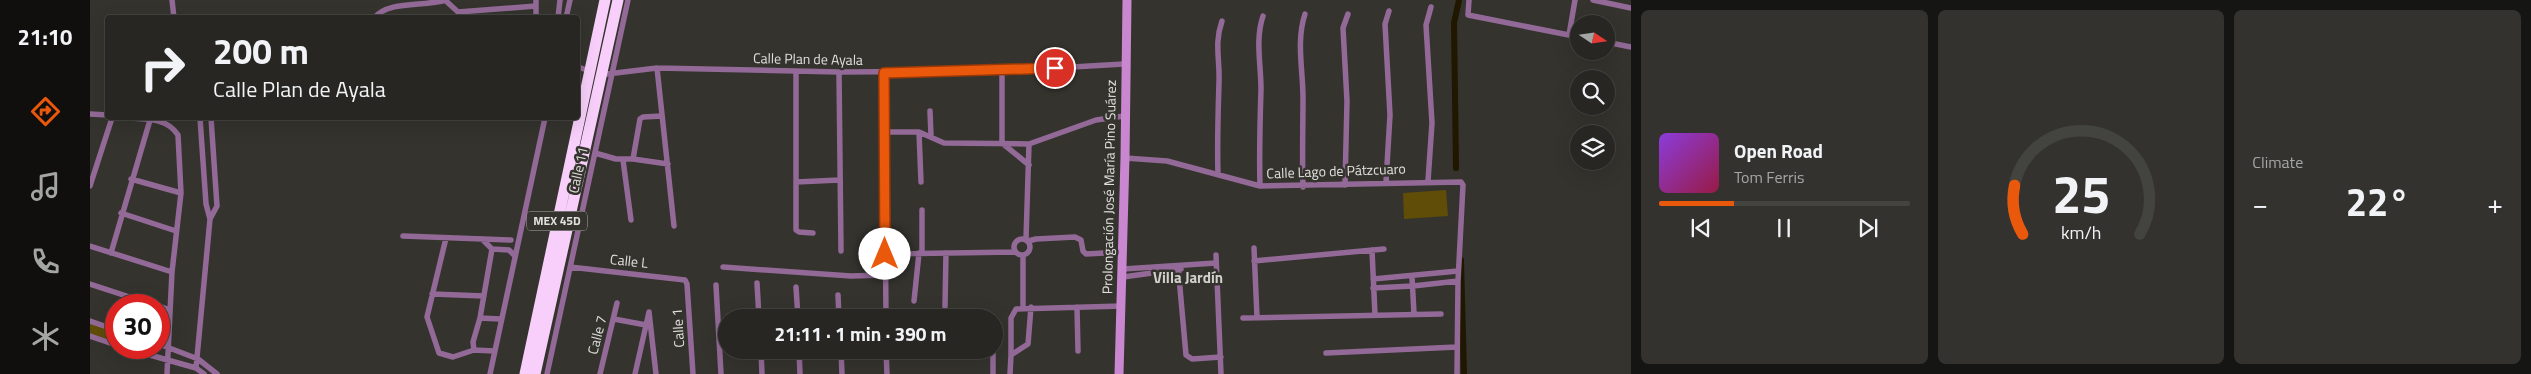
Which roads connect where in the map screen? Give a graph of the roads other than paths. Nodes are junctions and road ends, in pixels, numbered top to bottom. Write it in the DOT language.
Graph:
graph roads {
  1 [pos="172,0"];
  2 [pos="446,0"];
  3 [pos="560,0"];
  4 [pos="570,0"];
  5 [pos="605,0"];
  6 [pos="618,0"];
  7 [pos="628,0"];
  8 [pos="1126,0"];
  9 [pos="1469,0"];
  10 [pos="1575,0"];
  11 [pos="1592,0"];
  12 [pos="536,3"];
  13 [pos="1431,7"];
  14 [pos="1631,8"];
  15 [pos="1389,10"];
  16 [pos="1305,14"];
  17 [pos="1348,14"];
  18 [pos="174,15"];
  19 [pos="376,15"];
  20 [pos="458,15"];
  21 [pos="558,15"];
  22 [pos="567,15"];
  23 [pos="1263,16"];
  24 [pos="1222,21"];
  25 [pos="1568,35"];
  26 [pos="1615,44"];
  27 [pos="1631,48"];
  28 [pos="1124,64"];
  29 [pos="580,68"];
  30 [pos="657,68"];
  31 [pos="584,69"];
  32 [pos="1002,71"];
  33 [pos="796,72"];
  34 [pos="839,72"];
  35 [pos="884,73"];
  36 [pos="609,74"];
  37 [pos="930,111"];
  38 [pos="90,114"];
  39 [pos="105,115"];
  40 [pos="580,115"];
  41 [pos="662,116"];
  42 [pos="1124,116"];
  43 [pos="111,120"];
  44 [pos="150,120"];
  45 [pos="200,120"];
  46 [pos="210,120"];
  47 [pos="544,120"];
  48 [pos="579,120"];
  49 [pos="885,132"];
  50 [pos="919,132"];
  51 [pos="931,136"];
  52 [pos="1002,144"];
  53 [pos="1029,144"];
  54 [pos="595,153"];
  55 [pos="634,158"];
  56 [pos="1125,158"];
  57 [pos="623,160"];
  58 [pos="668,164"];
  59 [pos="1029,165"];
  60 [pos="1218,175"];
  61 [pos="131,179"];
  62 [pos="840,180"];
  63 [pos="1428,181"];
  64 [pos="796,182"];
  65 [pos="922,182"];
  66 [pos="1386,182"];
  67 [pos="1344,184"];
  68 [pos="90,186"];
  69 [pos="1260,186"];
  70 [pos="1303,187"];
  71 [pos="181,193"];
  72 [pos="922,210"];
  73 [pos="121,213"];
  74 [pos="210,220"];
  75 [pos="631,220"];
  76 [pos="674,226"];
  77 [pos="176,232"];
  78 [pos="813,233"];
  79 [pos="403,236"];
  80 [pos="446,238"];
  81 [pos="482,239"];
  82 [pos="514,240"];
  83 [pos="1027,240"];
  84 [pos="90,246"];
  85 [pos="1254,248"];
  86 [pos="492,249"];
  87 [pos="1384,249"];
  88 [pos="1372,250"];
  89 [pos="842,251"];
  90 [pos="111,252"];
  91 [pos="512,252"];
  92 [pos="1015,252"];
  93 [pos="1123,252"];
  94 [pos="920,253"];
  95 [pos="946,253"];
  96 [pos="885,254"];
  97 [pos="1023,255"];
  98 [pos="1216,255"];
  99 [pos="1254,261"];
  100 [pos="1216,263"];
  101 [pos="570,267"];
  102 [pos="724,267"];
  103 [pos="1178,268"];
  104 [pos="172,272"];
  105 [pos="1458,272"];
  106 [pos="1123,273"];
  107 [pos="885,275"];
  108 [pos="1412,277"];
  109 [pos="1373,279"];
  110 [pos="685,280"];
  111 [pos="1458,281"];
  112 [pos="757,283"];
  113 [pos="90,284"];
  114 [pos="716,285"];
  115 [pos="796,286"];
  116 [pos="1413,286"];
  117 [pos="1374,288"];
  118 [pos="120,294"];
  119 [pos="432,294"];
  120 [pos="838,295"];
  121 [pos="484,296"];
  122 [pos="914,301"];
  123 [pos="617,303"];
  124 [pos="946,306"];
  125 [pos="1122,306"];
  126 [pos="1023,307"];
  127 [pos="1031,307"];
  128 [pos="1077,307"];
  129 [pos="758,309"];
  130 [pos="797,309"];
  131 [pos="839,309"];
  132 [pos="886,309"];
  133 [pos="170,310"];
  134 [pos="1414,314"];
  135 [pos="1441,314"];
  136 [pos="1375,315"];
  137 [pos="1257,317"];
  138 [pos="480,318"];
  139 [pos="1243,318"];
  140 [pos="500,319"];
  141 [pos="614,319"];
  142 [pos="90,321"];
  143 [pos="646,324"];
  144 [pos="105,326"];
  145 [pos="90,336"];
  146 [pos="105,341"];
  147 [pos="1457,347"];
  148 [pos="170,348"];
  149 [pos="474,350"];
  150 [pos="494,351"];
  151 [pos="1078,351"];
  152 [pos="1326,352"];
  153 [pos="1011,355"];
  154 [pos="1220,357"];
  155 [pos="198,358"];
  156 [pos="164,359"];
  157 [pos="761,359"];
  158 [pos="799,359"];
  159 [pos="841,359"];
  160 [pos="886,359"];
  161 [pos="993,359"];
  162 [pos="168,360"];
  163 [pos="196,368"];
  164 [pos="167,374"];
  165 [pos="204,374"];
  166 [pos="217,374"];
  167 [pos="490,374"];
  168 [pos="524,374"];
  169 [pos="535,374"];
  170 [pos="547,374"];
  171 [pos="600,374"];
  172 [pos="635,374"];
  173 [pos="656,374"];
  174 [pos="693,374"];
  175 [pos="721,374"];
  176 [pos="762,374"];
  177 [pos="800,374"];
  178 [pos="842,374"];
  179 [pos="887,374"];
  180 [pos="993,374"];
  181 [pos="1010,374"];
  182 [pos="1119,374"];
  183 [pos="1221,374"];
  184 [pos="1457,374"];
  1 -- 18 [label="street"];
  2 -- 19 [label="street"];
  2 -- 20 [label="street"];
  3 -- 21 [label="street"];
  4 -- 22 [label="street"];
  5 -- 40 [label="highway, MEX 45D"];
  6 -- 169 [label="highway, MEX 45D"];
  7 -- 36 [label="street, Calle 11"];
  8 -- 28 [label="main road, Prolongación José María Pino Suárez"];
  9 -- 25 [label="street"];
  10 -- 25 [label="street"];
  11 -- 14 [label="street"];
  12 -- 20 [label="street"];
  13 -- 63 [label="street"];
  15 -- 66 [label="street"];
  16 -- 70 [label="street"];
  17 -- 67 [label="street"];
  23 -- 69 [label="street"];
  24 -- 60 [label="street"];
  26 -- 27 [label="street"];
  28 -- 32 [label="street, Calle Plan de Ayala"];
  28 -- 42 [label="main road, Prolongación José María Pino Suárez"];
  29 -- 31 [label="street"];
  30 -- 33 [label="street, Calle Plan de Ayala"];
  30 -- 36 [label="street, Calle Plan de Ayala"];
  30 -- 41 [label="street"];
  32 -- 35 [label="street, Calle Plan de Ayala"];
  32 -- 52 [label="street"];
  33 -- 34 [label="street, Calle Plan de Ayala"];
  33 -- 64 [label="street"];
  34 -- 35 [label="street, Calle Plan de Ayala"];
  34 -- 62 [label="street"];
  35 -- 49 [label="street"];
  36 -- 54 [label="street, Calle 11"];
  37 -- 51 [label="street"];
  38 -- 39 [label="street"];
  41 -- 55 [label="street"];
  41 -- 58 [label="street"];
  42 -- 53 [label="street"];
  42 -- 56 [label="main road, Prolongación José María Pino Suárez"];
  43 -- 68 [label="street"];
  44 -- 61 [label="street"];
  44 -- 71 [label="street"];
  45 -- 74 [label="street"];
  46 -- 74 [label="street"];
  47 -- 82 [label="street"];
  48 -- 168 [label="highway, MEX 45D"];
  49 -- 50 [label="street"];
  49 -- 96 [label="street"];
  50 -- 51 [label="street"];
  50 -- 65 [label="street"];
  51 -- 52 [label="street"];
  52 -- 53 [label="street"];
  52 -- 59 [label="street"];
  53 -- 59 [label="street"];
  54 -- 57 [label="street"];
  54 -- 101 [label="street, Calle 11"];
  55 -- 57 [label="street"];
  55 -- 58 [label="street"];
  56 -- 60 [label="street, Calle Lago de Pátzcuaro"];
  56 -- 93 [label="main road, Prolongación José María Pino Suárez"];
  57 -- 75 [label="street"];
  58 -- 76 [label="street"];
  59 -- 83 [label="street"];
  60 -- 69 [label="street, Calle Lago de Pátzcuaro"];
  61 -- 71 [label="street"];
  61 -- 73 [label="street"];
  62 -- 64 [label="street"];
  62 -- 89 [label="street"];
  63 -- 66 [label="street, Calle Lago de Pátzcuaro"];
  63 -- 105 [label="street, Calle Lago de Pátzcuaro"];
  64 -- 78 [label="street"];
  66 -- 67 [label="street, Calle Lago de Pátzcuaro"];
  67 -- 70 [label="street, Calle Lago de Pátzcuaro"];
  69 -- 70 [label="street, Calle Lago de Pátzcuaro"];
  71 -- 77 [label="street"];
  72 -- 94 [label="street"];
  73 -- 77 [label="street"];
  73 -- 90 [label="street"];
  74 -- 155 [label="street"];
  77 -- 104 [label="street"];
  79 -- 80 [label="street"];
  80 -- 81 [label="street"];
  80 -- 119 [label="street"];
  81 -- 82 [label="street"];
  81 -- 86 [label="street"];
  82 -- 91 [label="street"];
  83 -- 92 [label="street"];
  83 -- 93 [label="street"];
  83 -- 97 [label="street"];
  84 -- 90 [label="street"];
  85 -- 99 [label="street"];
  86 -- 91 [label="street"];
  86 -- 121 [label="street"];
  87 -- 88 [label="street"];
  88 -- 99 [label="street"];
  88 -- 109 [label="street"];
  90 -- 104 [label="street"];
  91 -- 140 [label="street"];
  92 -- 95 [label="street"];
  92 -- 97 [label="street"];
  93 -- 106 [label="main road, Prolongación José María Pino Suárez"];
  94 -- 95 [label="street"];
  94 -- 96 [label="street"];
  94 -- 122 [label="street"];
  95 -- 124 [label="street"];
  96 -- 107 [label="street"];
  97 -- 126 [label="street"];
  98 -- 100 [label="street"];
  99 -- 137 [label="street"];
  100 -- 103 [label="street"];
  100 -- 154 [label="street"];
  101 -- 110 [label="street, Calle L"];
  101 -- 170 [label="street, Calle 11"];
  102 -- 107 [label="street"];
  103 -- 106 [label="street"];
  103 -- 154 [label="street"];
  104 -- 133 [label="street"];
  105 -- 108 [label="street"];
  105 -- 111 [label="street"];
  106 -- 125 [label="main road, Prolongación José María Pino Suárez"];
  107 -- 132 [label="street"];
  108 -- 109 [label="street"];
  108 -- 116 [label="street"];
  109 -- 117 [label="street"];
  110 -- 174 [label="street, Calle 1"];
  111 -- 116 [label="street"];
  111 -- 147 [label="street"];
  112 -- 129 [label="street"];
  113 -- 118 [label="street"];
  114 -- 175 [label="street"];
  115 -- 130 [label="street"];
  116 -- 117 [label="street"];
  116 -- 134 [label="street"];
  117 -- 136 [label="street"];
  119 -- 121 [label="street"];
  119 -- 149 [label="street"];
  120 -- 131 [label="street"];
  121 -- 138 [label="street"];
  123 -- 141 [label="street, Calle 7"];
  125 -- 128 [label="street"];
  125 -- 182 [label="main road, Prolongación José María Pino Suárez"];
  126 -- 127 [label="street"];
  126 -- 153 [label="street"];
  127 -- 128 [label="street"];
  127 -- 153 [label="street"];
  128 -- 151 [label="street"];
  134 -- 135 [label="street"];
  134 -- 136 [label="street"];
  136 -- 137 [label="street"];
  137 -- 139 [label="street"];
  138 -- 140 [label="street"];
  138 -- 149 [label="street"];
  140 -- 150 [label="street"];
  141 -- 143 [label="street"];
  141 -- 171 [label="street, Calle 7"];
  142 -- 144 [label="street"];
  143 -- 172 [label="street"];
  143 -- 173 [label="street"];
  145 -- 146 [label="street"];
  147 -- 152 [label="street"];
  147 -- 184 [label="street"];
  148 -- 155 [label="street"];
  149 -- 150 [label="street"];
  150 -- 167 [label="street"];
  153 -- 181 [label="street"];
  154 -- 183 [label="street"];
  155 -- 163 [label="street"];
  155 -- 166 [label="street"];
  156 -- 162 [label="street"];
  157 -- 176 [label="street"];
  158 -- 177 [label="street"];
  159 -- 178 [label="street"];
  160 -- 179 [label="street"];
  161 -- 180 [label="street"];
  162 -- 163 [label="street"];
  162 -- 164 [label="street"];
  163 -- 165 [label="street"];
}
